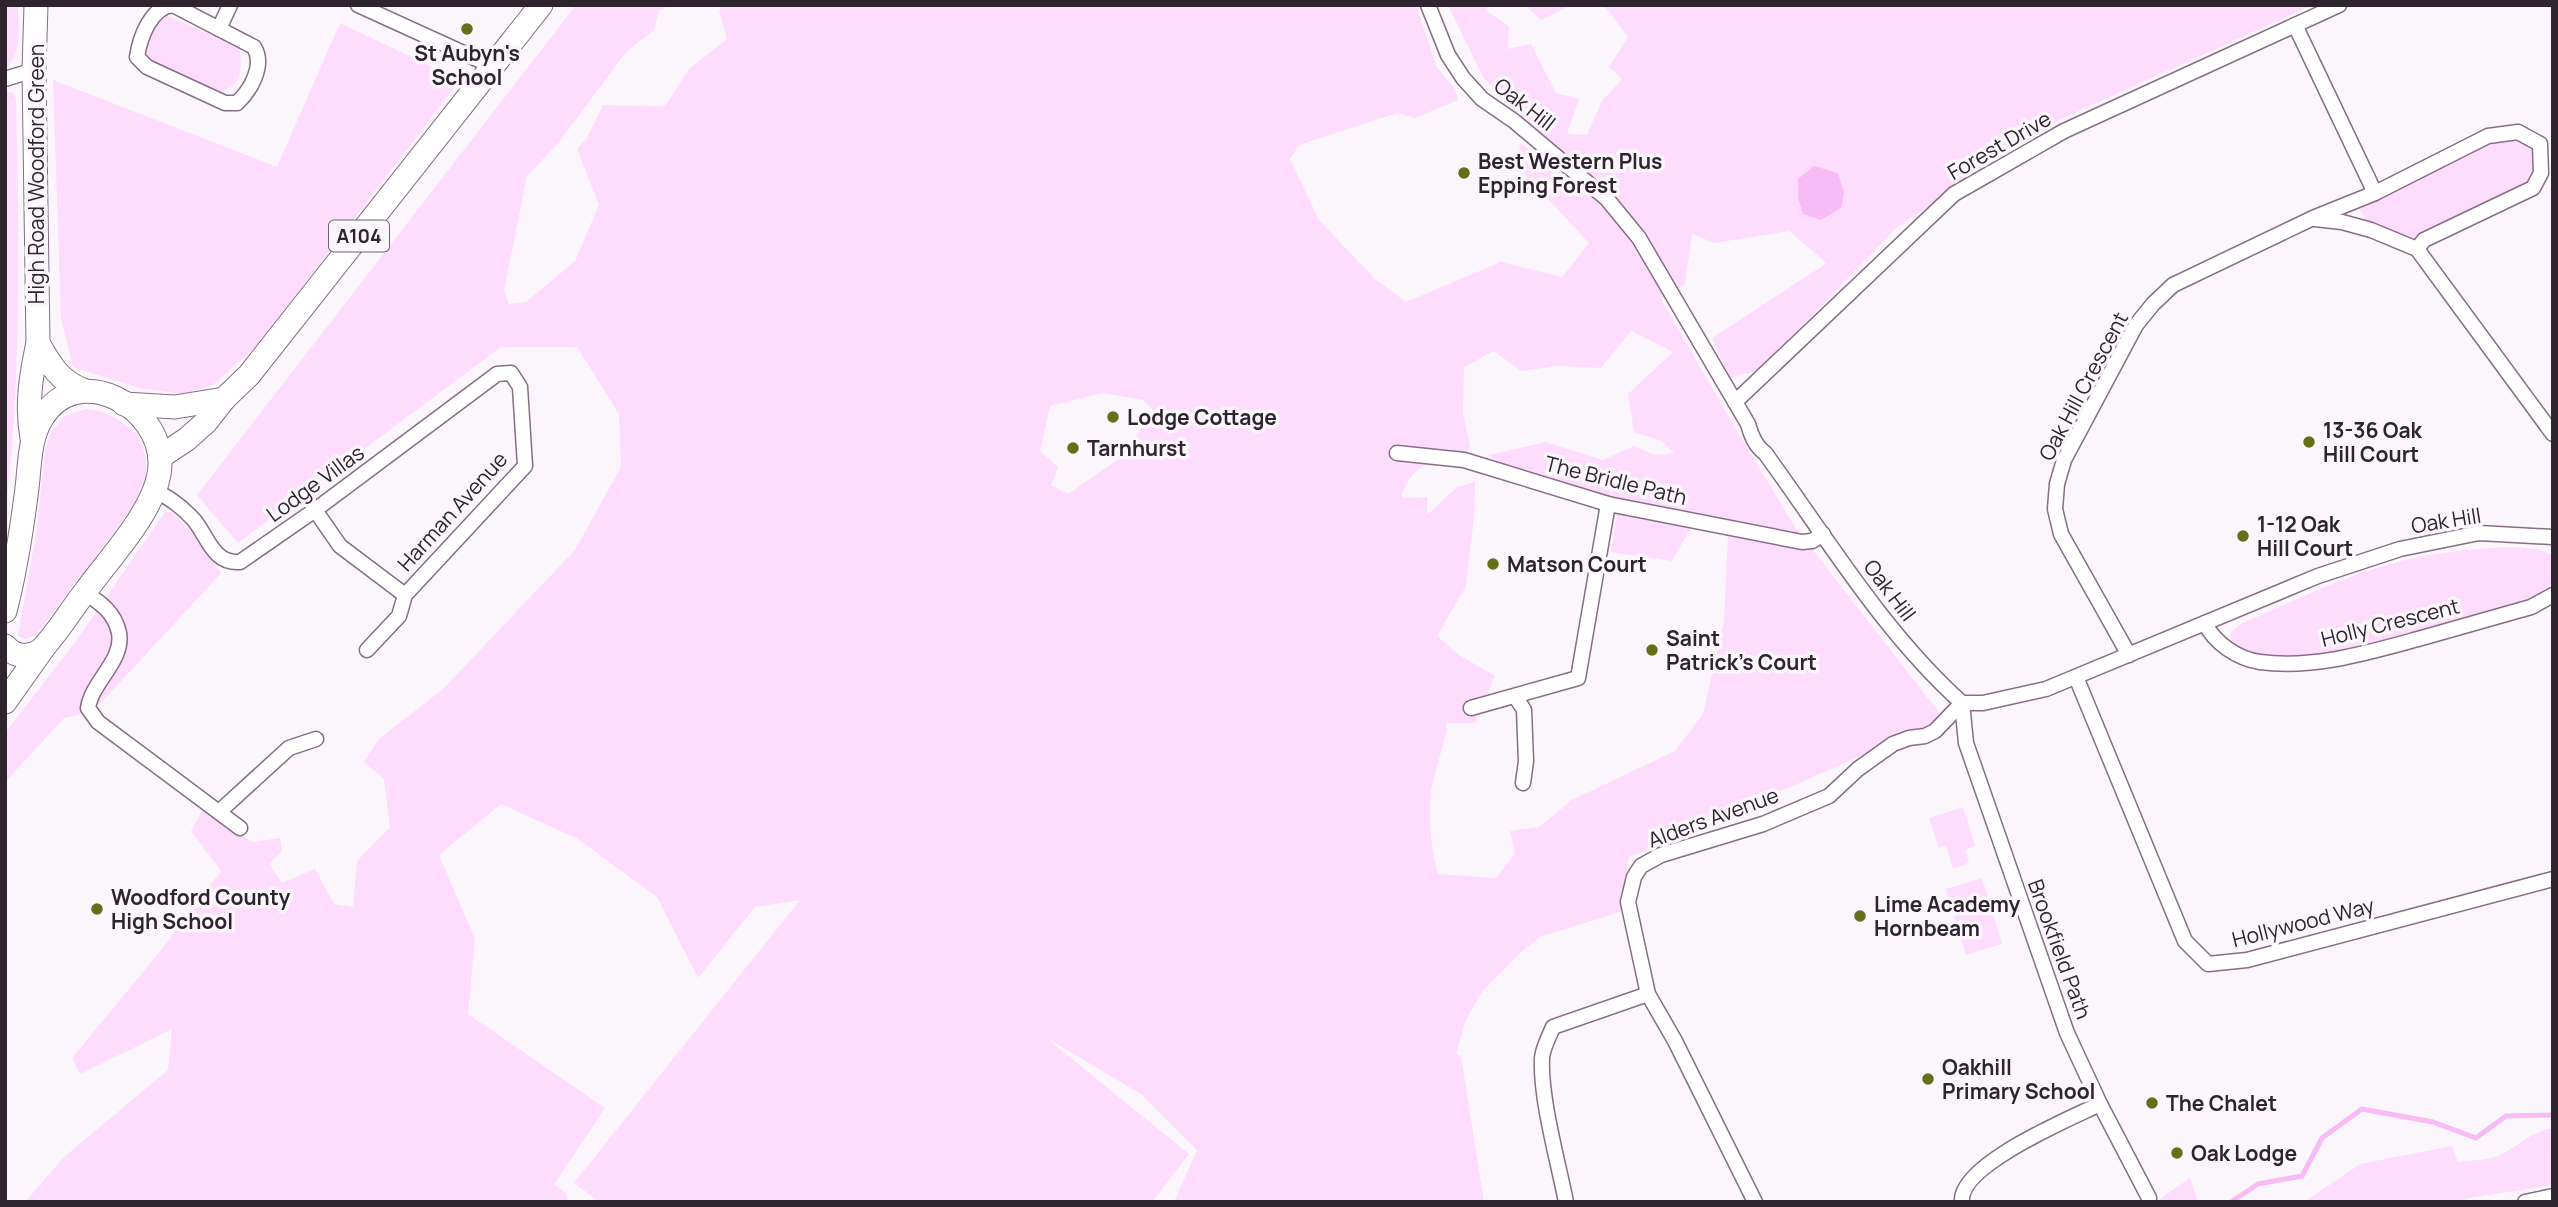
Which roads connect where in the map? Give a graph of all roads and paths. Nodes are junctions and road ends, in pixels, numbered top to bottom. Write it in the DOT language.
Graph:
graph roads {
  1 [pos="36,5"];
  2 [pos="229,5"];
  3 [pos="358,5"];
  4 [pos="541,5"];
  5 [pos="1428,5"];
  6 [pos="2339,5"];
  7 [pos="2295,25"];
  8 [pos="219,29"];
  9 [pos="492,69"];
  10 [pos="34,70"];
  11 [pos="5,79"];
  12 [pos="2546,142"];
  13 [pos="2375,193"];
  14 [pos="2314,218"];
  15 [pos="2417,249"];
  16 [pos="38,343"];
  17 [pos="511,373"];
  18 [pos="83,390"];
  19 [pos="224,399"];
  20 [pos="1735,402"];
  21 [pos="124,404"];
  22 [pos="2553,434"];
  23 [pos="33,444"];
  24 [pos="1397,453"];
  25 [pos="160,457"];
  26 [pos="154,491"];
  27 [pos="1608,504"];
  28 [pos="315,510"];
  29 [pos="1823,534"];
  30 [pos="2553,537"];
  31 [pos="85,592"];
  32 [pos="405,595"];
  33 [pos="2553,595"];
  34 [pos="5,611"];
  35 [pos="2206,623"];
  36 [pos="46,645"];
  37 [pos="5,646"];
  38 [pos="367,650"];
  39 [pos="2129,655"];
  40 [pos="2076,677"];
  41 [pos="1515,696"];
  42 [pos="5,702"];
  43 [pos="1962,703"];
  44 [pos="1471,708"];
  45 [pos="316,739"];
  46 [pos="1523,783"];
  47 [pos="220,811"];
  48 [pos="240,828"];
  49 [pos="2553,879"];
  50 [pos="1648,994"];
  51 [pos="2100,1104"];
  52 [pos="2553,1196"];
  53 [pos="2149,1198"];
  54 [pos="1566,1202"];
  55 [pos="1755,1202"];
  56 [pos="1962,1202"];
  57 [pos="2525,1202"];
  1 -- 10 [label="main road, High Road Woodford Green"];
  2 -- 8 [label="street"];
  3 -- 9 [label="street"];
  4 -- 9 [label="main road, A104"];
  5 -- 20 [label="street, Oak Hill"];
  6 -- 7 [label="street, Forest Drive"];
  7 -- 13 [label="street"];
  7 -- 20 [label="street, Forest Drive"];
  8 -- 8 [label="street"];
  9 -- 19 [label="main road, A104"];
  10 -- 11 [label="street"];
  10 -- 16 [label="main road, High Road Woodford Green"];
  12 -- 13 [label="street, Oak Hill Crescent"];
  12 -- 15 [label="street, Oak Hill Crescent"];
  13 -- 14 [label="street, Oak Hill Crescent"];
  14 -- 15 [label="street"];
  14 -- 39 [label="street, Oak Hill Crescent"];
  15 -- 22 [label="street"];
  16 -- 18 [label="main road"];
  16 -- 23 [label="main road, High Road Woodford Green"];
  17 -- 28 [label="street, Lodge Villas"];
  17 -- 32 [label="street, Harman Avenue"];
  18 -- 21 [label="main road"];
  18 -- 23 [label="main road"];
  19 -- 21 [label="main road"];
  19 -- 25 [label="main road, A104"];
  20 -- 29 [label="street, Oak Hill"];
  21 -- 25 [label="main road"];
  23 -- 34 [label="main road"];
  24 -- 27 [label="street, The Bridle Path"];
  25 -- 26 [label="main road"];
  26 -- 28 [label="street, Lodge Villas"];
  26 -- 31 [label="main road"];
  27 -- 29 [label="street, The Bridle Path"];
  27 -- 41 [label="street"];
  28 -- 32 [label="street, Harman Avenue"];
  29 -- 43 [label="street, Oak Hill"];
  30 -- 35 [label="street, Oak Hill"];
  31 -- 36 [label="main road"];
  31 -- 47 [label="street"];
  32 -- 38 [label="street, Harman Avenue"];
  33 -- 35 [label="street, Holly Crescent"];
  35 -- 39 [label="street, Oak Hill"];
  36 -- 37 [label="main road"];
  36 -- 42 [label="main road"];
  39 -- 40 [label="street, Oak Hill"];
  40 -- 43 [label="street, Oak Hill"];
  40 -- 49 [label="street, Hollywood Way"];
  41 -- 44 [label="street"];
  41 -- 46 [label="street"];
  43 -- 50 [label="street, Alders Avenue"];
  43 -- 51 [label="street, Brookfield Path"];
  45 -- 47 [label="street"];
  47 -- 48 [label="street"];
  50 -- 54 [label="street"];
  50 -- 55 [label="street, Alders Avenue"];
  51 -- 53 [label="street, Brookfield Path"];
  51 -- 56 [label="street"];
  52 -- 57 [label="street"];
}
